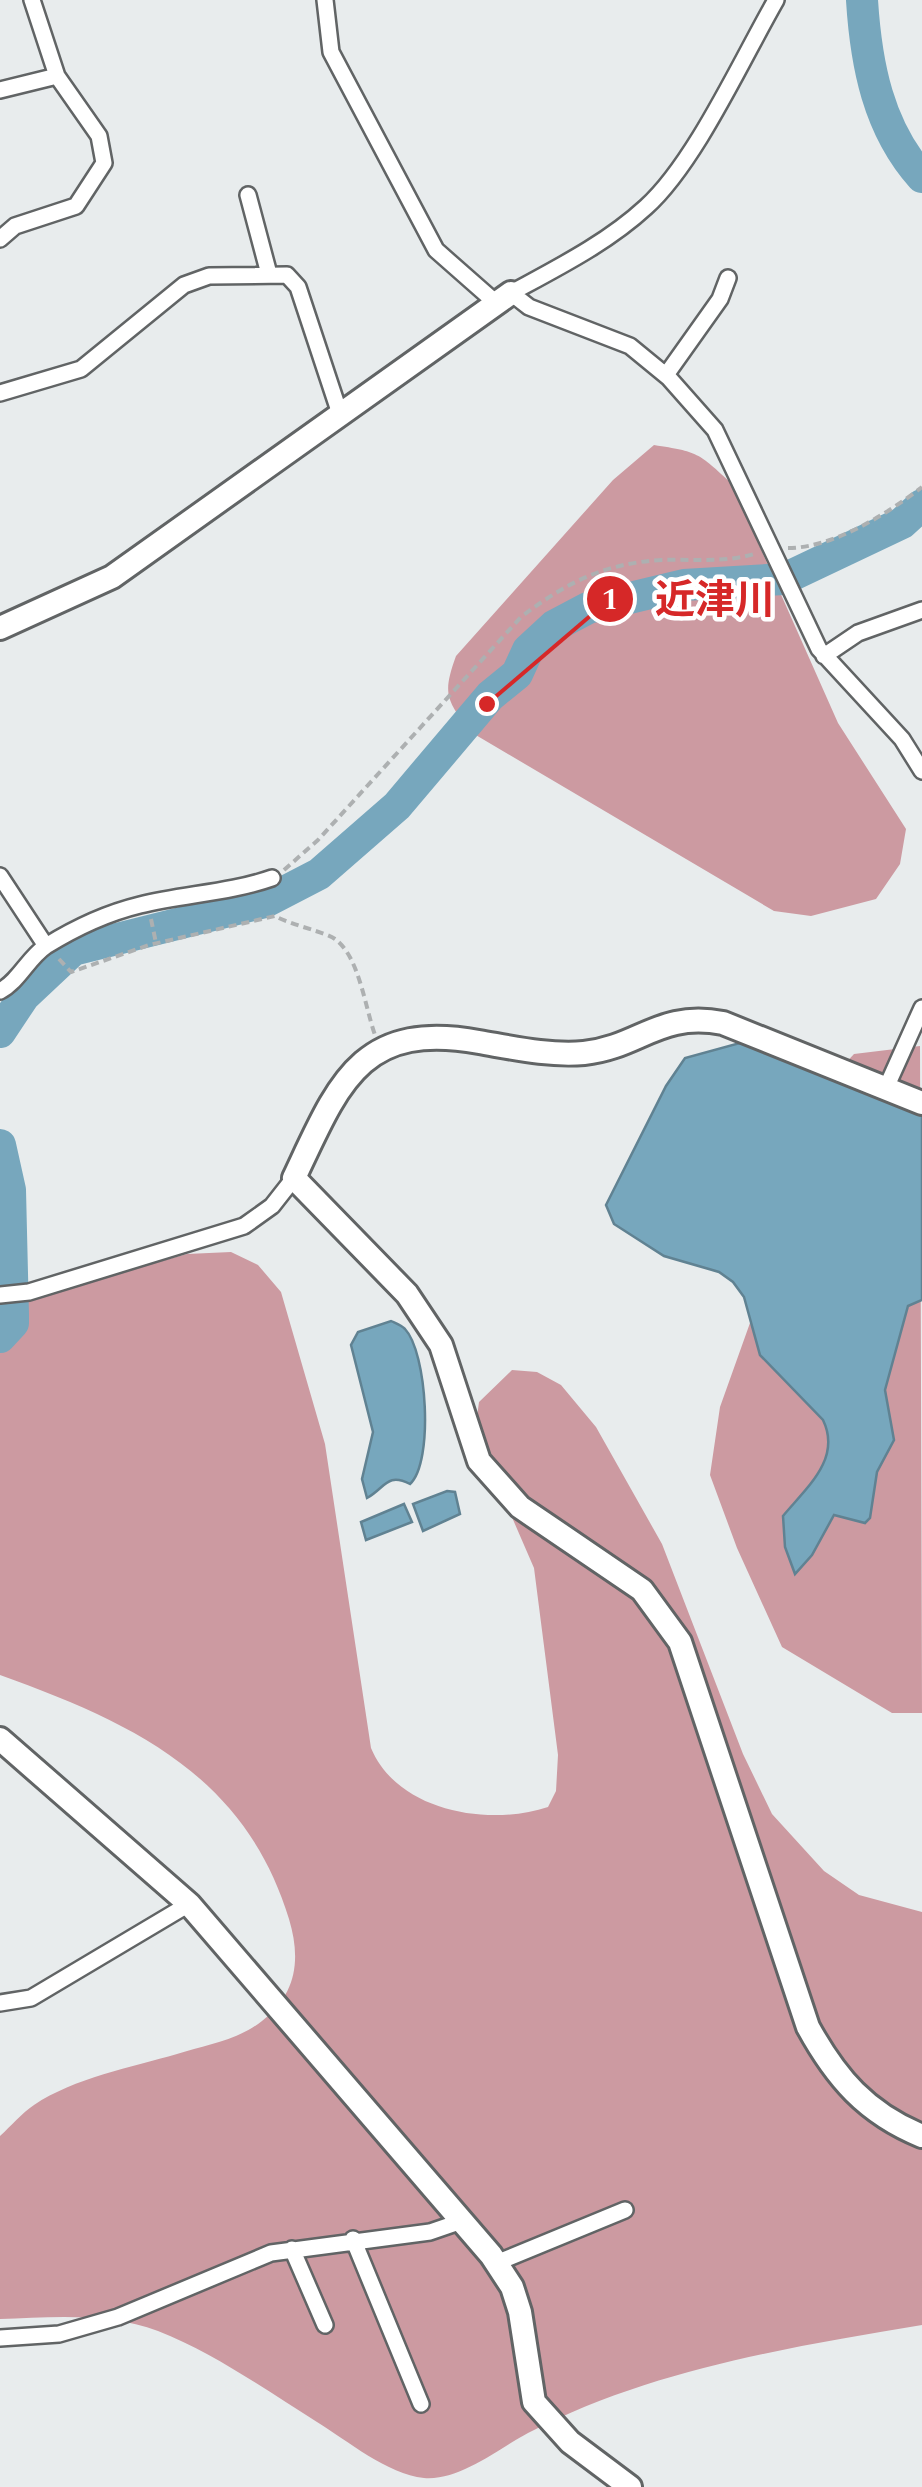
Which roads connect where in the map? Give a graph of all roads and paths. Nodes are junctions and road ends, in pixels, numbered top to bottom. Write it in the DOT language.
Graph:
graph roads {
  1 [pos="32,0"];
  2 [pos="325,0"];
  3 [pos="776,0"];
  4 [pos="57,76"];
  5 [pos="0,90"];
  6 [pos="248,195"];
  7 [pos="0,239"];
  8 [pos="269,274"];
  9 [pos="728,278"];
  10 [pos="503,298"];
  11 [pos="666,375"];
  12 [pos="0,393"];
  13 [pos="340,414"];
  14 [pos="922,487"];
  15 [pos="771,548"];
  16 [pos="922,610"];
  17 [pos="0,628"];
  18 [pos="824,656"];
  19 [pos="922,771"];
  20 [pos="0,876"];
  21 [pos="272,878"];
  22 [pos="148,904"];
  23 [pos="156,943"];
  24 [pos="46,946"];
  25 [pos="71,972"];
  26 [pos="0,991"];
  27 [pos="922,1008"];
  28 [pos="379,1049"];
  29 [pos="886,1088"];
  30 [pos="922,1103"];
  31 [pos="294,1178"];
  32 [pos="0,1295"];
  33 [pos="0,1739"];
  34 [pos="189,1904"];
  35 [pos="0,2003"];
  36 [pos="922,2136"];
  37 [pos="625,2210"];
  38 [pos="462,2222"];
  39 [pos="354,2239"];
  40 [pos="292,2249"];
  41 [pos="496,2264"];
  42 [pos="325,2325"];
  43 [pos="0,2338"];
  44 [pos="421,2404"];
  45 [pos="630,2487"];
  1 -- 4 [label="street"];
  2 -- 10 [label="street"];
  3 -- 10 [label="street"];
  4 -- 5 [label="street"];
  4 -- 7 [label="street"];
  6 -- 8 [label="street"];
  8 -- 12 [label="street"];
  8 -- 13 [label="street"];
  9 -- 11 [label="street"];
  10 -- 11 [label="street"];
  10 -- 13 [label="street"];
  11 -- 15 [label="street"];
  13 -- 17 [label="street"];
  14 -- 15 [label="path"];
  15 -- 18 [label="street"];
  15 -- 21 [label="path"];
  16 -- 18 [label="street"];
  18 -- 19 [label="street"];
  20 -- 24 [label="street"];
  21 -- 24 [label="street"];
  22 -- 23 [label="path"];
  23 -- 25 [label="path"];
  23 -- 28 [label="path"];
  24 -- 26 [label="street"];
  27 -- 29 [label="street"];
  28 -- 29 [label="street"];
  28 -- 31 [label="street"];
  29 -- 30 [label="street"];
  31 -- 32 [label="street"];
  31 -- 36 [label="street"];
  33 -- 34 [label="street"];
  34 -- 35 [label="street"];
  34 -- 38 [label="street"];
  37 -- 41 [label="street"];
  38 -- 39 [label="street"];
  38 -- 41 [label="street"];
  39 -- 40 [label="street"];
  39 -- 44 [label="street"];
  40 -- 42 [label="street"];
  40 -- 43 [label="street"];
  41 -- 45 [label="street"];
}
